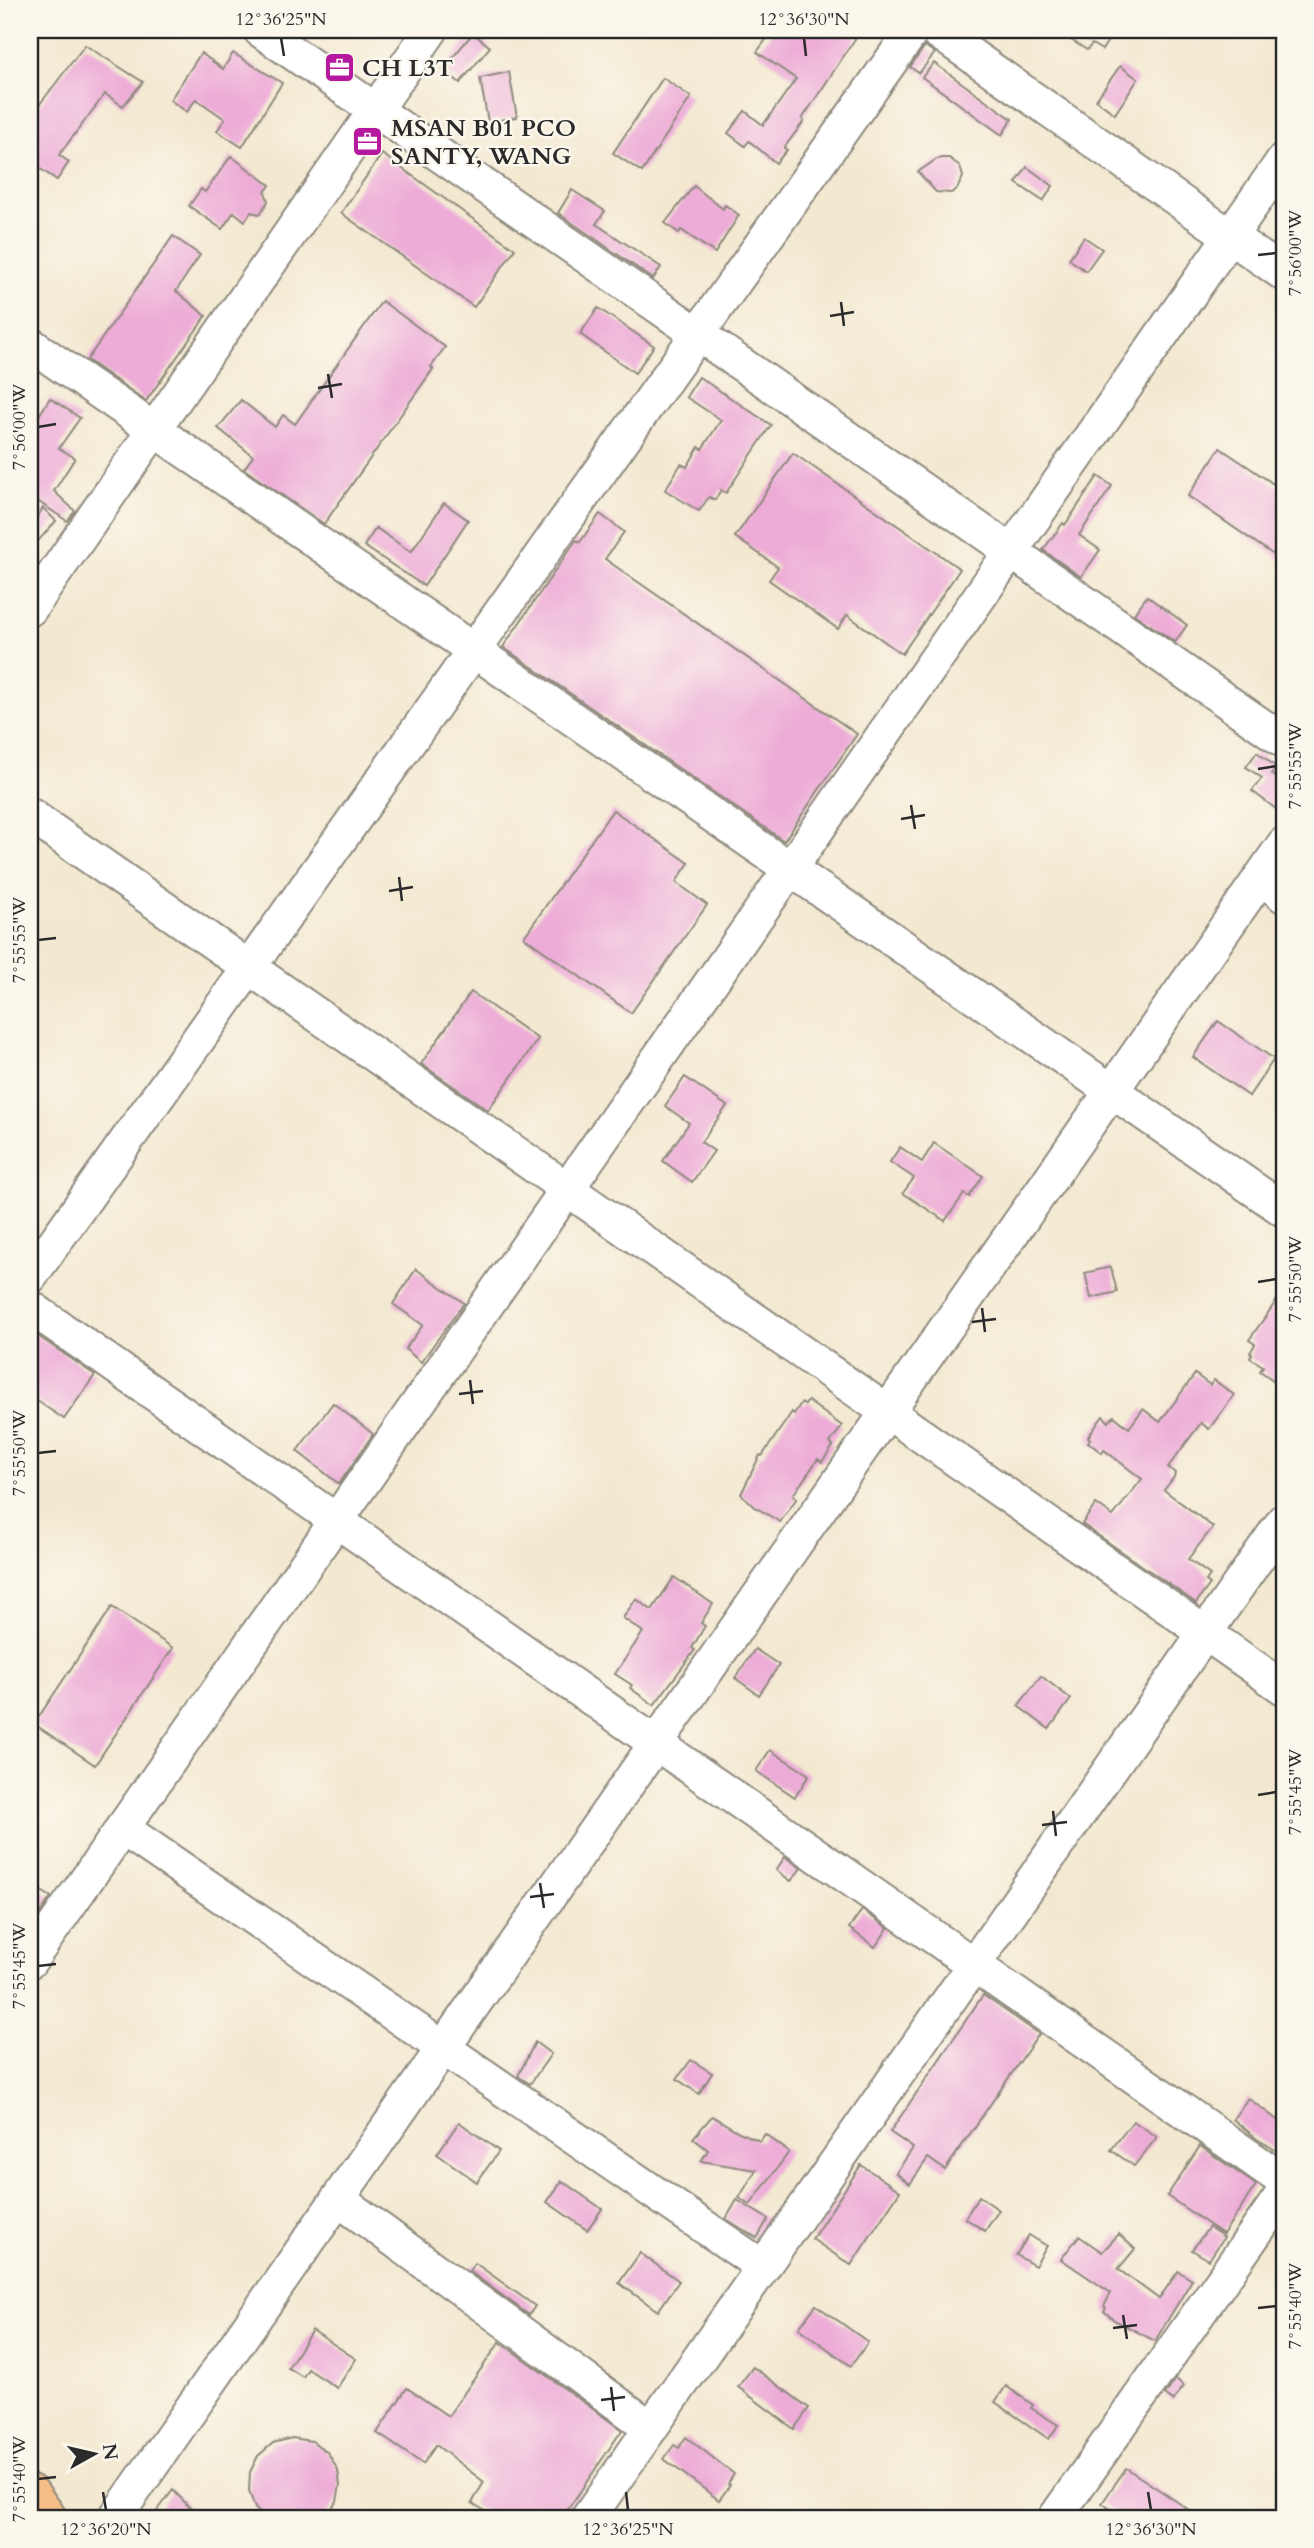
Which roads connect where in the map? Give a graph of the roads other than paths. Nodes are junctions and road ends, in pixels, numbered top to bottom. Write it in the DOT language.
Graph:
graph roads {
  1 [pos="260,30"];
  2 [pos="431,30"];
  3 [pos="913,30"];
  4 [pos="935,30"];
  5 [pos="375,110"];
  6 [pos="1284,159"];
  7 [pos="1230,237"];
  8 [pos="1284,274"];
  9 [pos="697,334"];
  10 [pos="30,345"];
  11 [pos="154,430"];
  12 [pos="1011,552"];
  13 [pos="30,609"];
  14 [pos="473,650"];
  15 [pos="1284,741"];
  16 [pos="30,815"];
  17 [pos="1284,844"];
  18 [pos="790,869"];
  19 [pos="1273,886"];
  20 [pos="248,967"];
  21 [pos="1112,1091"];
  22 [pos="568,1189"];
  23 [pos="1284,1210"];
  24 [pos="30,1277"];
  25 [pos="30,1307"];
  26 [pos="888,1412"];
  27 [pos="1284,1520"];
  28 [pos="337,1521"];
  29 [pos="1205,1633"];
  30 [pos="1284,1688"];
  31 [pos="656,1744"];
  32 [pos="122,1828"];
  33 [pos="30,1961"];
  34 [pos="975,1965"];
  35 [pos="444,2047"];
  36 [pos="1284,2181"];
  37 [pos="1284,2192"];
  38 [pos="338,2199"];
  39 [pos="763,2267"];
  40 [pos="651,2428"];
  41 [pos="30,2494"];
  42 [pos="47,2518"];
  43 [pos="115,2518"];
  44 [pos="588,2518"];
  45 [pos="1055,2518"];
  1 -- 5 [label="street"];
  2 -- 5 [label="street"];
  3 -- 9 [label="street"];
  4 -- 7 [label="street"];
  5 -- 9 [label="street"];
  5 -- 11 [label="street"];
  6 -- 7 [label="street"];
  7 -- 8 [label="street"];
  7 -- 12 [label="street"];
  9 -- 12 [label="street"];
  9 -- 14 [label="street"];
  10 -- 11 [label="street"];
  11 -- 13 [label="street"];
  11 -- 14 [label="street"];
  12 -- 15 [label="street"];
  12 -- 18 [label="street"];
  14 -- 18 [label="street"];
  14 -- 20 [label="street"];
  16 -- 20 [label="street"];
  17 -- 19 [label="street"];
  18 -- 21 [label="street"];
  18 -- 22 [label="street"];
  19 -- 21 [label="street"];
  20 -- 22 [label="street"];
  20 -- 24 [label="street"];
  21 -- 23 [label="street"];
  21 -- 26 [label="street"];
  22 -- 26 [label="street"];
  22 -- 28 [label="street"];
  25 -- 28 [label="street"];
  26 -- 29 [label="street"];
  26 -- 31 [label="street"];
  27 -- 29 [label="street"];
  28 -- 31 [label="street"];
  28 -- 32 [label="street"];
  29 -- 30 [label="street"];
  29 -- 34 [label="street"];
  31 -- 34 [label="street"];
  31 -- 35 [label="street"];
  32 -- 33 [label="street"];
  32 -- 35 [label="street"];
  34 -- 36 [label="street"];
  34 -- 39 [label="street"];
  35 -- 38 [label="street"];
  35 -- 39 [label="street"];
  37 -- 45 [label="street"];
  38 -- 40 [label="street"];
  38 -- 43 [label="street"];
  39 -- 40 [label="street"];
  40 -- 44 [label="street"];
  41 -- 42 [label="highway"];
}
